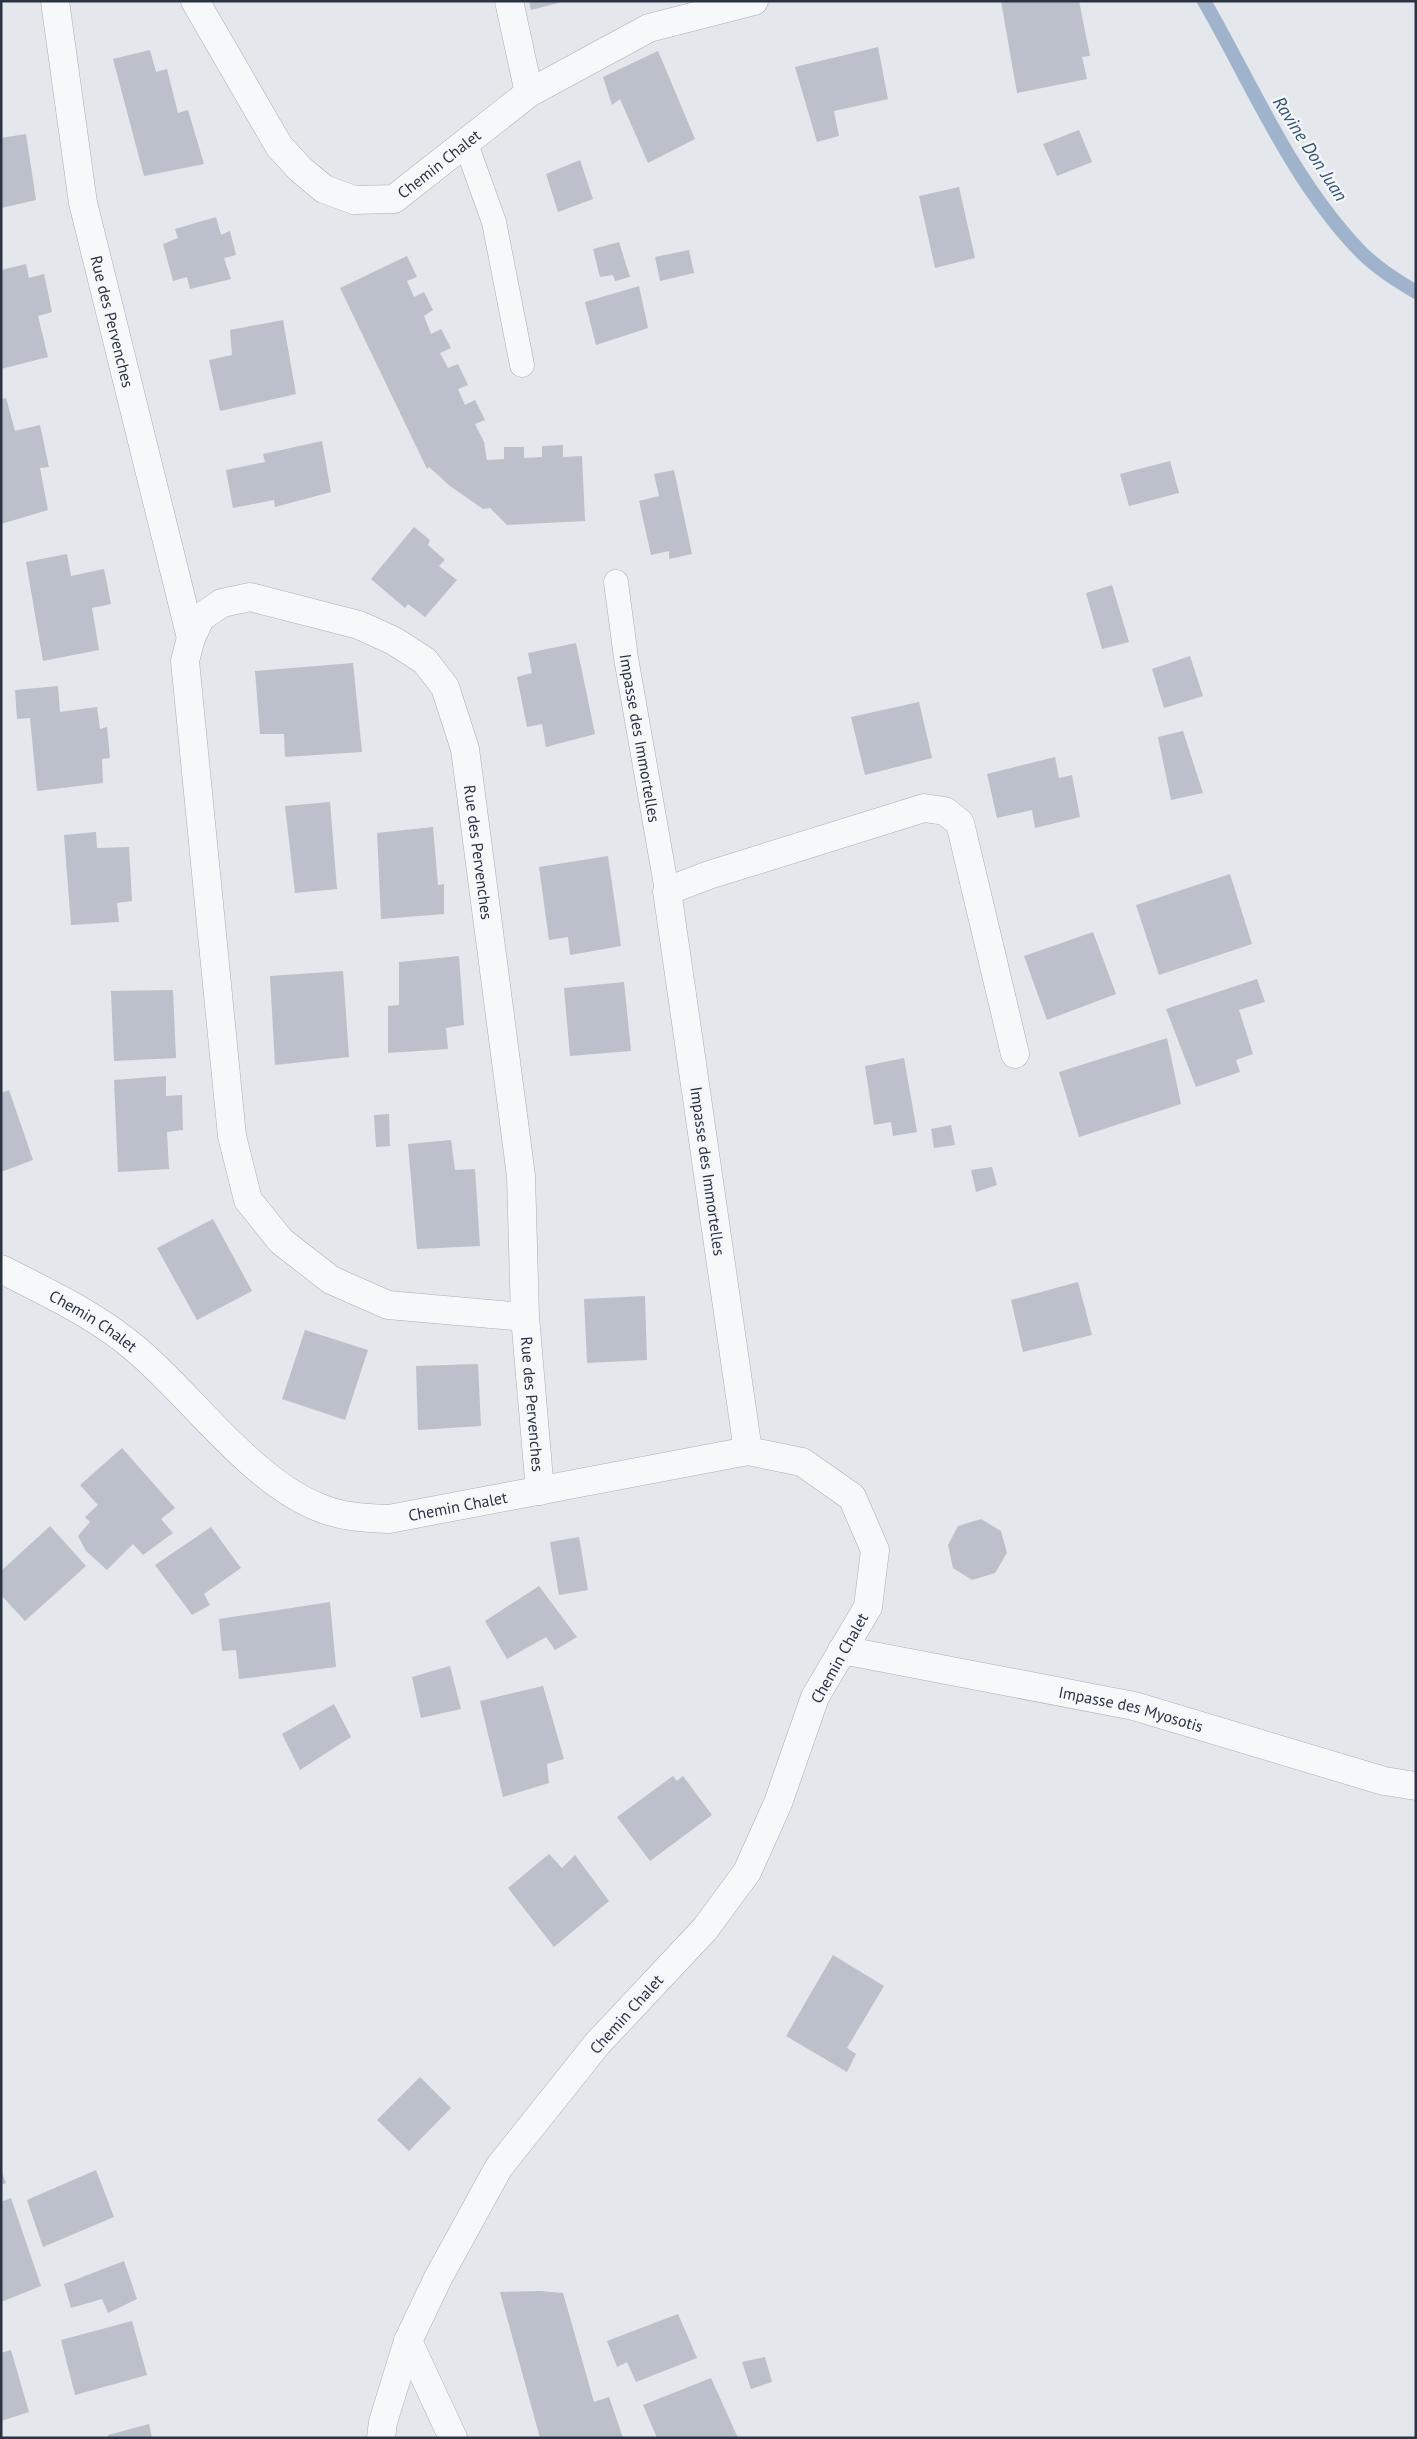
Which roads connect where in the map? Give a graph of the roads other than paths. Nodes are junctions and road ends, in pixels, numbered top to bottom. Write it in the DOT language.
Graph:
graph roads {
  1 [pos="55,1"];
  2 [pos="195,1"];
  3 [pos="509,1"];
  4 [pos="754,1"];
  5 [pos="529,93"];
  6 [pos="466,144"];
  7 [pos="522,365"];
  8 [pos="616,582"];
  9 [pos="191,638"];
  10 [pos="667,891"];
  11 [pos="1015,1054"];
  12 [pos="1,1269"];
  13 [pos="525,1317"];
  14 [pos="748,1452"];
  15 [pos="540,1491"];
  16 [pos="842,1650"];
  17 [pos="1416,1786"];
  18 [pos="408,2340"];
  19 [pos="381,2438"];
  20 [pos="453,2438"];
  1 -- 9 [label="street, Rue des Pervenches"];
  2 -- 6 [label="street, Chemin Chalet"];
  3 -- 5 [label="street"];
  4 -- 5 [label="street, Chemin Chalet"];
  5 -- 6 [label="street, Chemin Chalet"];
  6 -- 7 [label="lane"];
  8 -- 10 [label="lane, Impasse des Immortelles"];
  9 -- 13 [label="street, Rue des Pervenches"];
  9 -- 13 [label="street, Rue des Pervenches"];
  10 -- 11 [label="street"];
  10 -- 14 [label="street, Impasse des Immortelles"];
  12 -- 15 [label="street, Chemin Chalet"];
  13 -- 15 [label="street, Rue des Pervenches"];
  14 -- 15 [label="street, Chemin Chalet"];
  14 -- 16 [label="street, Chemin Chalet"];
  16 -- 17 [label="street, Impasse des Myosotis"];
  16 -- 18 [label="street, Chemin Chalet"];
  18 -- 19 [label="street, Chemin Chalet"];
  18 -- 20 [label="street"];
}
